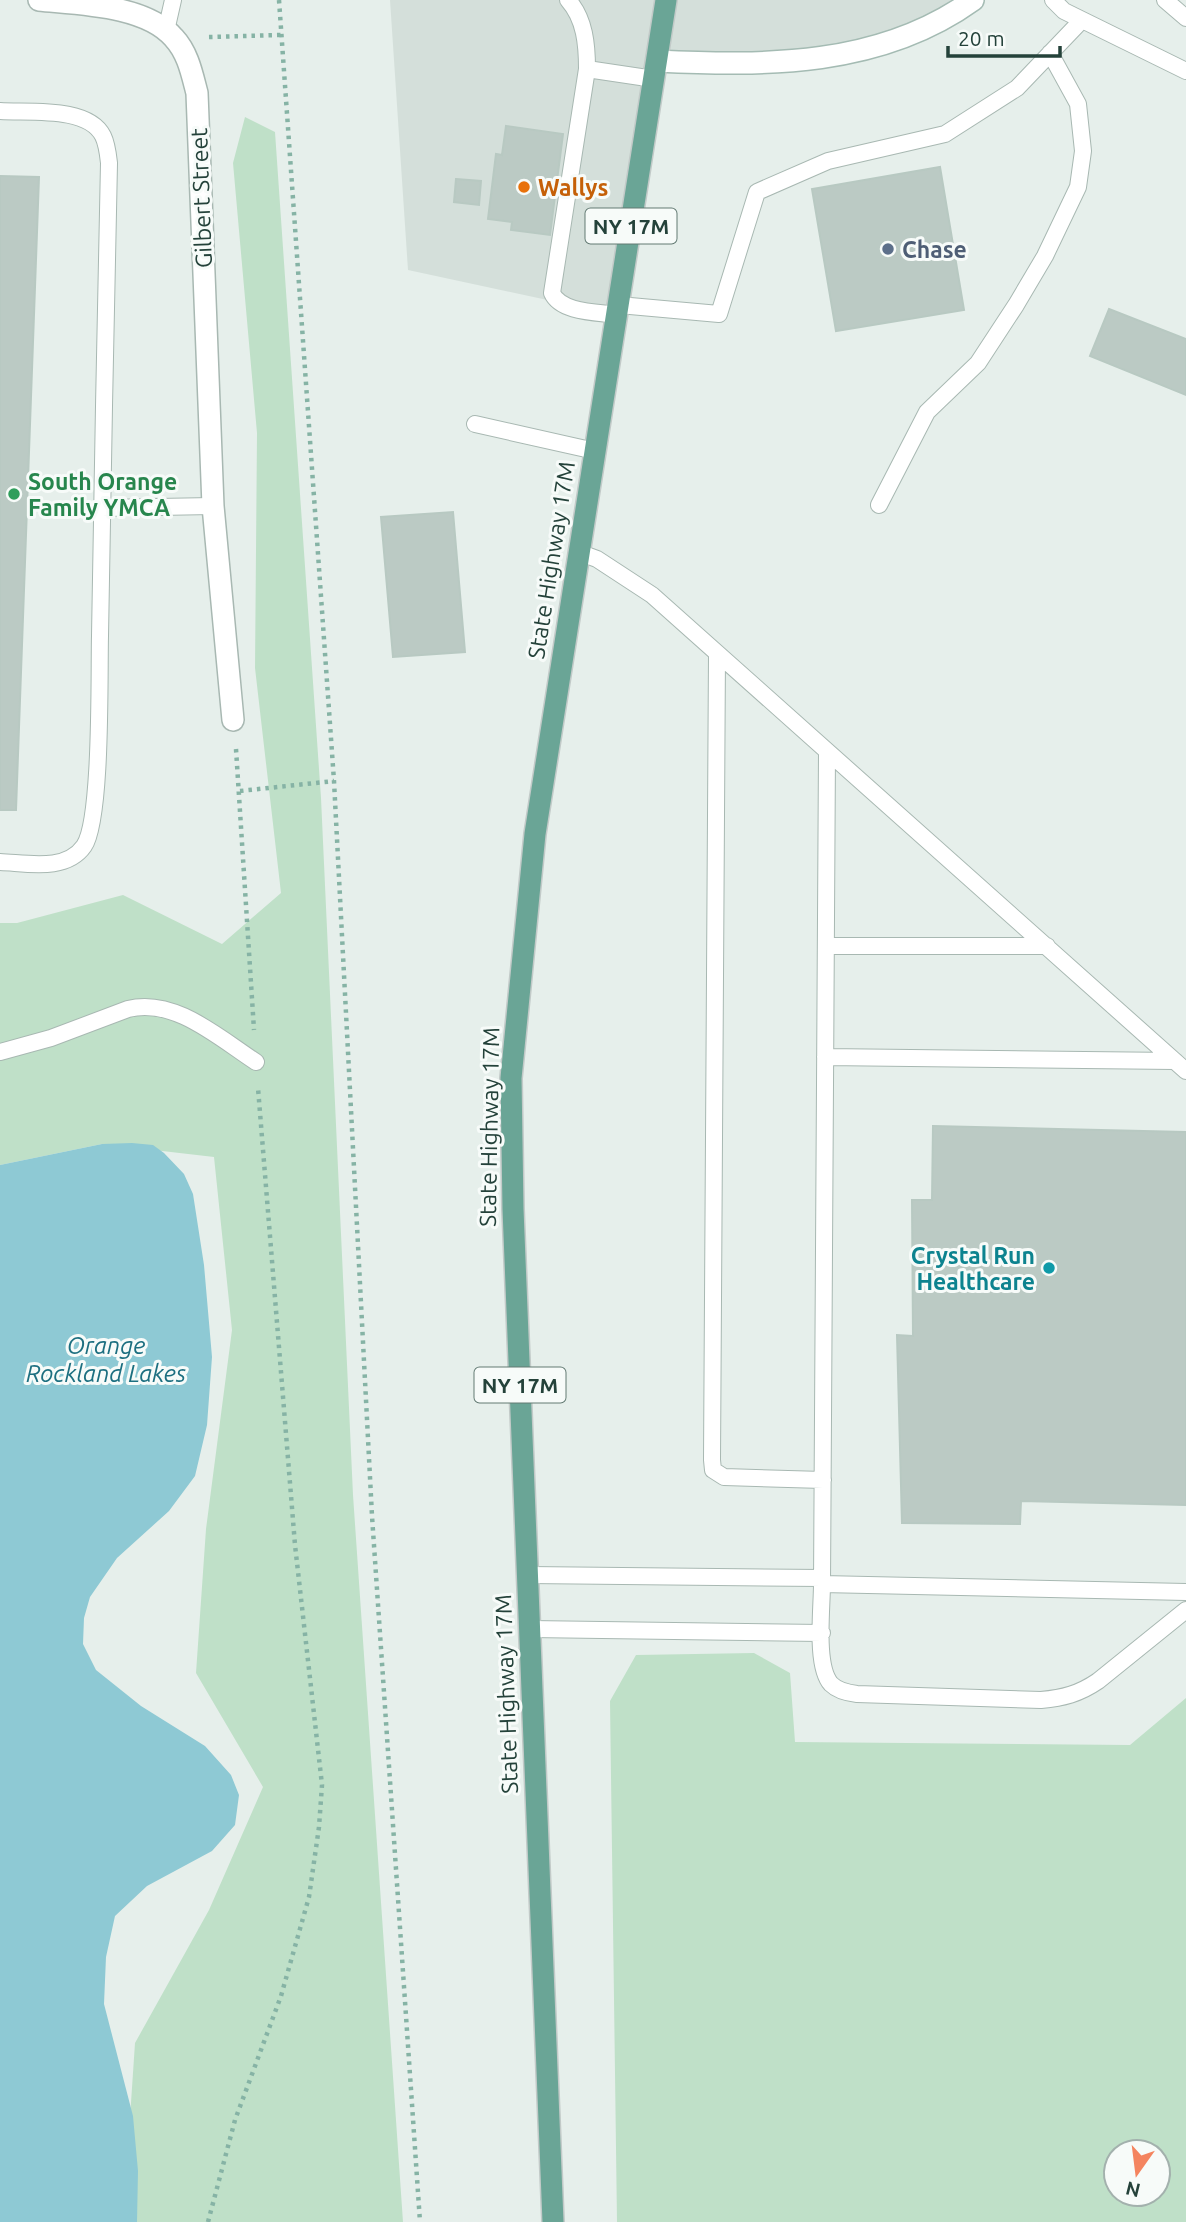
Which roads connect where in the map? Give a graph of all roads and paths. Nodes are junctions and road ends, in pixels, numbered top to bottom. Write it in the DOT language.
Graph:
graph roads {
  1 [pos="46,0"];
  2 [pos="173,0"];
  3 [pos="279,0"];
  4 [pos="568,0"];
  5 [pos="666,0"];
  6 [pos="973,0"];
  7 [pos="1053,0"];
  8 [pos="1166,0"];
  9 [pos="1186,18"];
  10 [pos="1082,20"];
  11 [pos="170,34"];
  12 [pos="281,35"];
  13 [pos="1050,53"];
  14 [pos="587,69"];
  15 [pos="655,70"];
  16 [pos="1186,71"];
  17 [pos="0,111"];
  18 [pos="618,310"];
  19 [pos="475,424"];
  20 [pos="595,451"];
  21 [pos="879,505"];
  22 [pos="213,506"];
  23 [pos="102,508"];
  24 [pos="578,552"];
  25 [pos="717,654"];
  26 [pos="233,720"];
  27 [pos="827,752"];
  28 [pos="334,780"];
  29 [pos="240,791"];
  30 [pos="0,862"];
  31 [pos="826,946"];
  32 [pos="1047,946"];
  33 [pos="0,1052"];
  34 [pos="825,1057"];
  35 [pos="256,1062"];
  36 [pos="1181,1066"];
  37 [pos="823,1480"];
  38 [pos="528,1575"];
  39 [pos="822,1581"];
  40 [pos="1186,1592"];
  41 [pos="1186,1611"];
  42 [pos="530,1629"];
  43 [pos="822,1633"];
  44 [pos="208,2222"];
  45 [pos="420,2222"];
  46 [pos="552,2222"];
  1 -- 11 [label="street"];
  2 -- 11 [label="lane"];
  3 -- 12 [label="path"];
  4 -- 14 [label="lane"];
  5 -- 15 [label="main road, State Highway 17M / NY 17M"];
  6 -- 15 [label="street"];
  7 -- 10 [label="lane"];
  8 -- 9 [label="lane"];
  10 -- 13 [label="lane"];
  10 -- 16 [label="lane"];
  11 -- 12 [label="path"];
  11 -- 22 [label="street, Gilbert Street"];
  12 -- 28 [label="path"];
  13 -- 18 [label="lane"];
  13 -- 21 [label="lane"];
  14 -- 15 [label="lane"];
  14 -- 18 [label="lane"];
  15 -- 18 [label="main road, State Highway 17M / NY 17M"];
  17 -- 23 [label="lane"];
  18 -- 20 [label="main road, State Highway 17M / NY 17M"];
  19 -- 20 [label="lane"];
  20 -- 24 [label="main road, State Highway 17M / NY 17M"];
  22 -- 23 [label="lane"];
  22 -- 26 [label="street, Gilbert Street"];
  23 -- 30 [label="lane"];
  24 -- 25 [label="lane"];
  24 -- 38 [label="main road, State Highway 17M / NY 17M"];
  25 -- 27 [label="lane"];
  25 -- 37 [label="lane"];
  26 -- 29 [label="path"];
  27 -- 31 [label="lane"];
  27 -- 32 [label="lane"];
  28 -- 29 [label="path"];
  28 -- 45 [label="path"];
  29 -- 35 [label="path"];
  31 -- 32 [label="lane"];
  31 -- 34 [label="lane"];
  32 -- 36 [label="lane"];
  33 -- 35 [label="lane"];
  34 -- 36 [label="lane"];
  34 -- 37 [label="lane"];
  35 -- 44 [label="path"];
  37 -- 39 [label="lane"];
  38 -- 39 [label="lane"];
  38 -- 42 [label="main road, State Highway 17M / NY 17M"];
  39 -- 40 [label="lane"];
  39 -- 43 [label="lane"];
  41 -- 43 [label="lane"];
  42 -- 43 [label="lane"];
  42 -- 46 [label="main road, State Highway 17M / NY 17M"];
}
